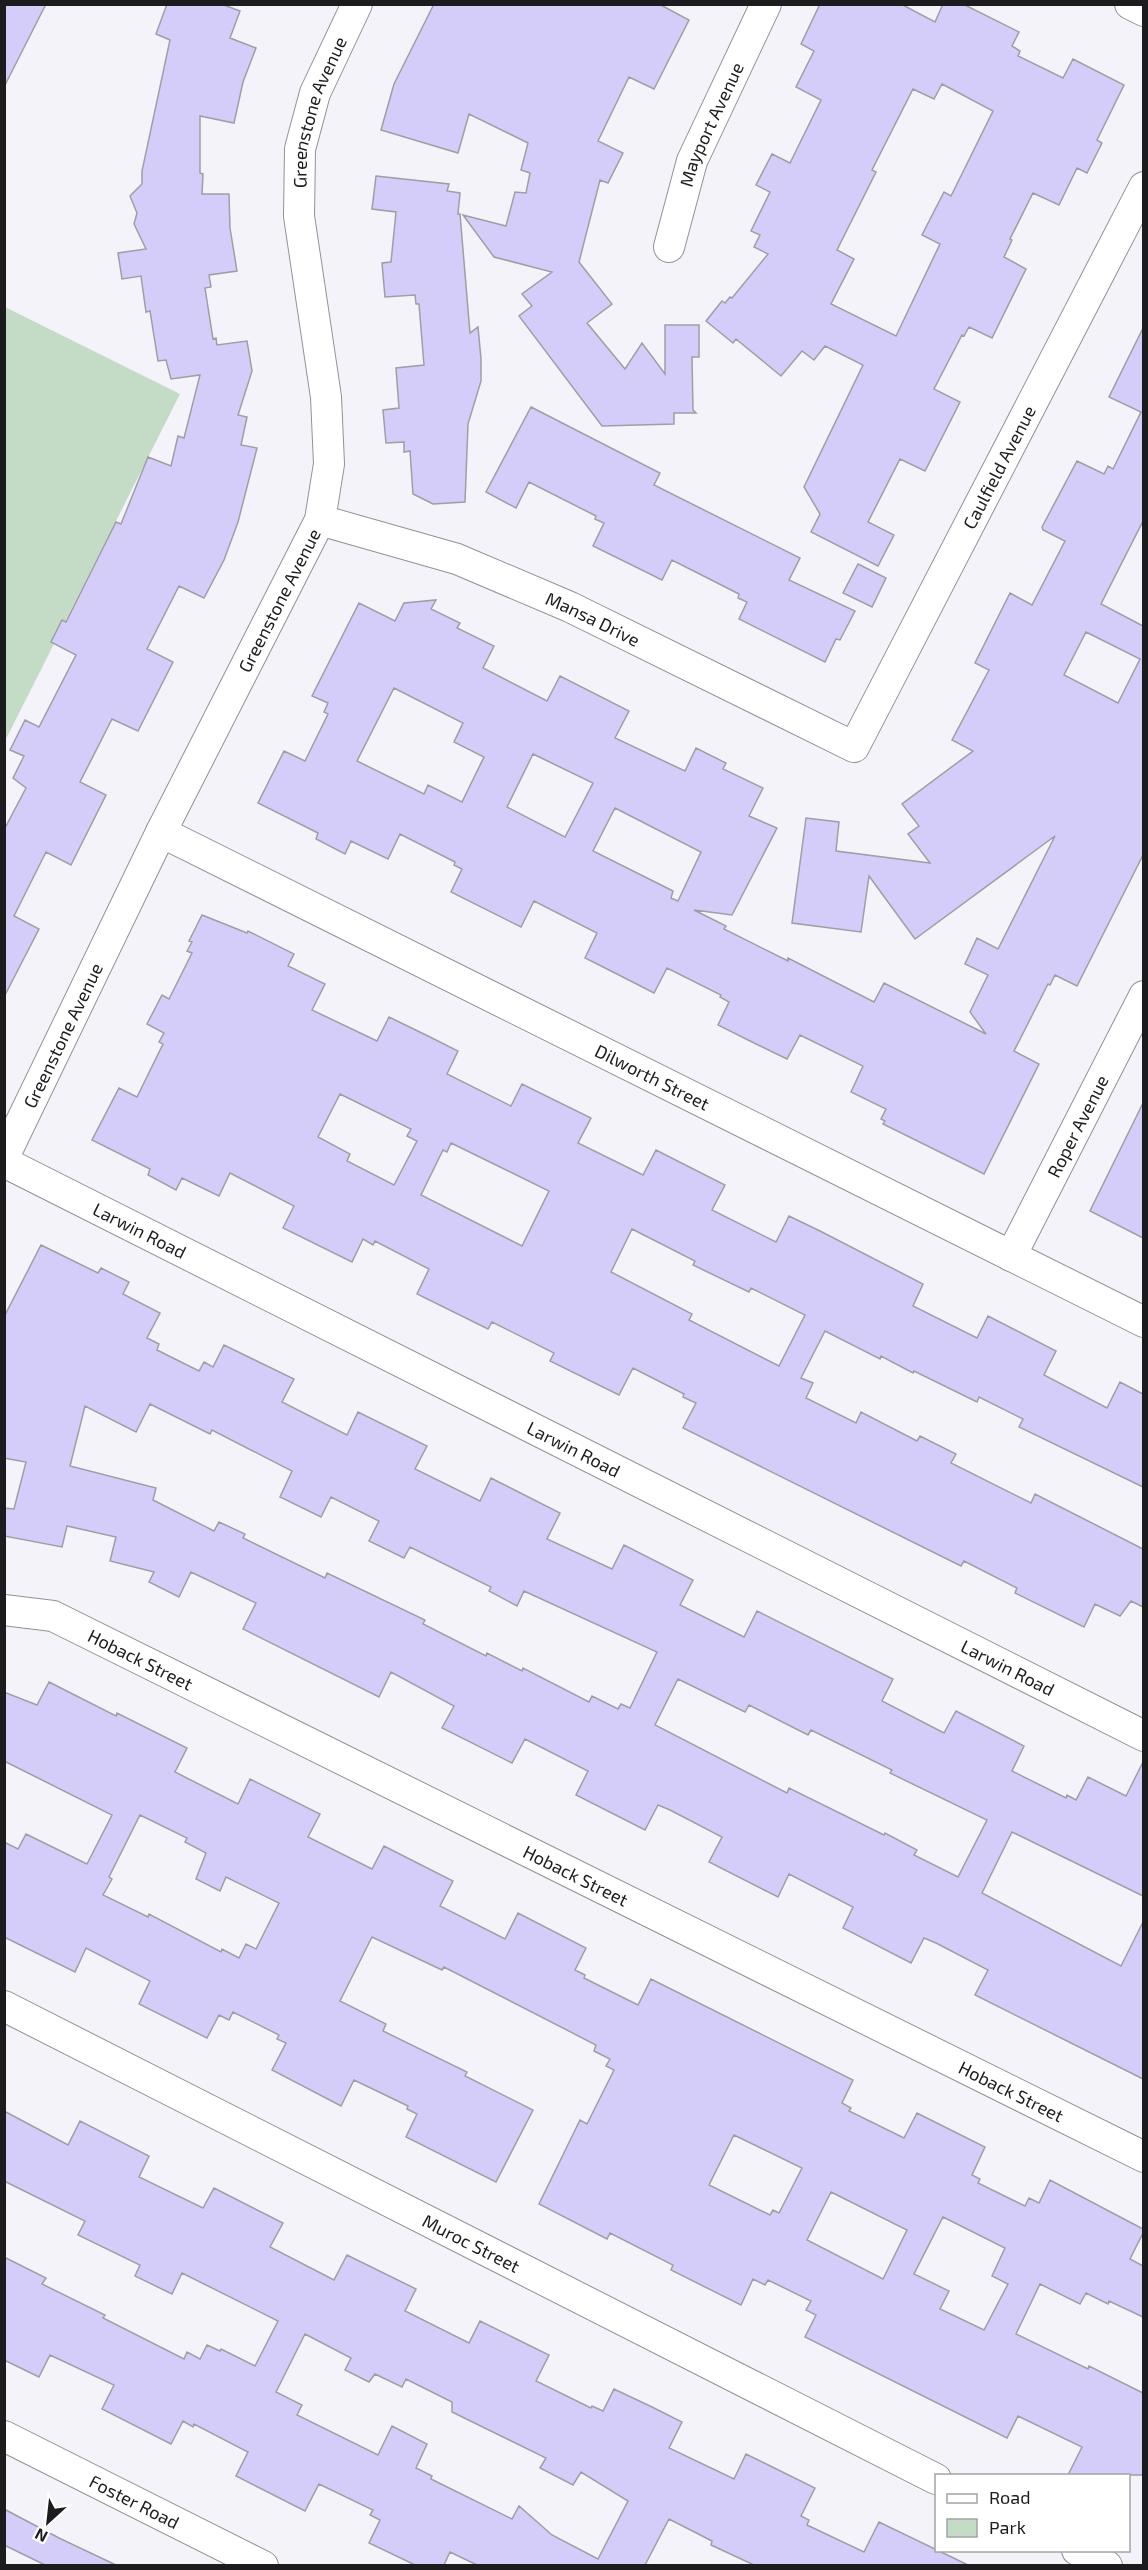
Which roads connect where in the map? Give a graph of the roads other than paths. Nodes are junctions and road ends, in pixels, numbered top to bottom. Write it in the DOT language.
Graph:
graph roads {
  1 [pos="357,4"];
  2 [pos="766,4"];
  3 [pos="1130,4"];
  4 [pos="1143,11"];
  5 [pos="1143,187"];
  6 [pos="669,247"];
  7 [pos="320,520"];
  8 [pos="854,747"];
  9 [pos="161,832"];
  10 [pos="1143,996"];
  11 [pos="4,1157"];
  12 [pos="4,1162"];
  13 [pos="1011,1256"];
  14 [pos="1143,1322"];
  15 [pos="4,1610"];
  16 [pos="1143,1736"];
  17 [pos="4,2007"];
  18 [pos="1143,2157"];
  19 [pos="4,2436"];
  20 [pos="935,2478"];
  21 [pos="1081,2552"];
  22 [pos="263,2565"];
  23 [pos="1107,2565"];
  1 -- 7 [label="street, Greenstone Avenue"];
  2 -- 6 [label="street, Mayport Avenue"];
  3 -- 4 [label="street"];
  5 -- 8 [label="street, Caulfield Avenue"];
  7 -- 8 [label="street, Mansa Drive"];
  7 -- 9 [label="street, Greenstone Avenue"];
  9 -- 11 [label="street, Greenstone Avenue"];
  9 -- 13 [label="street, Dilworth Street"];
  10 -- 13 [label="street, Roper Avenue"];
  12 -- 16 [label="street, Larwin Road"];
  13 -- 14 [label="street, Dilworth Street"];
  15 -- 18 [label="street, Hoback Street"];
  17 -- 20 [label="street, Muroc Street"];
  19 -- 22 [label="street, Foster Road"];
  21 -- 23 [label="street"];
}
